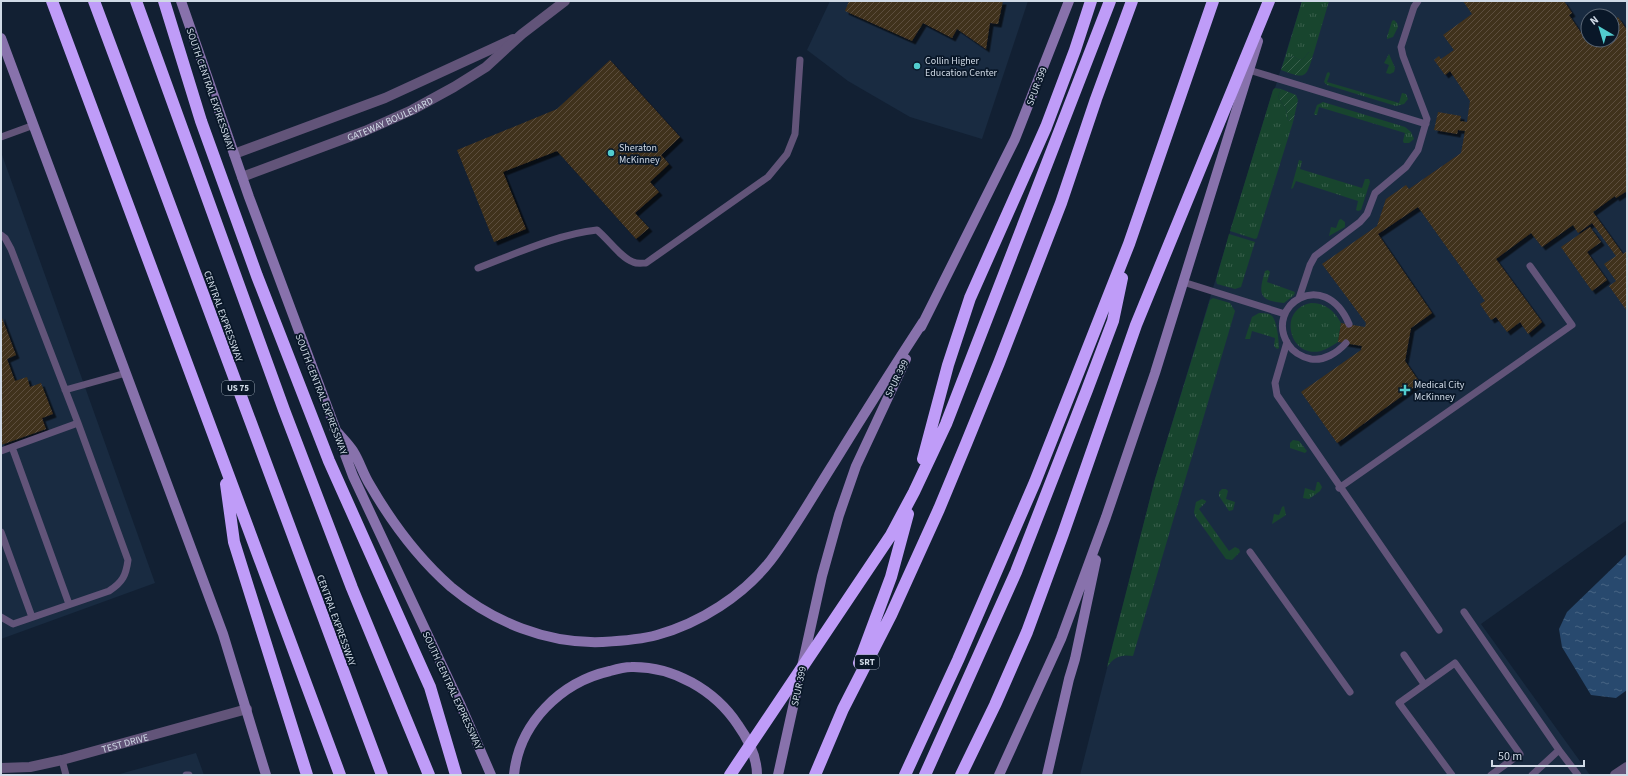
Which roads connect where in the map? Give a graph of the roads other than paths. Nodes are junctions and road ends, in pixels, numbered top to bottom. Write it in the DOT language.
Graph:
graph roads {
  1 [pos="48,1"];
  2 [pos="52,1"];
  3 [pos="94,1"];
  4 [pos="136,1"];
  5 [pos="144,1"];
  6 [pos="164,1"];
  7 [pos="181,1"];
  8 [pos="565,1"];
  9 [pos="1069,1"];
  10 [pos="1091,1"];
  11 [pos="1110,1"];
  12 [pos="1132,1"];
  13 [pos="1213,1"];
  14 [pos="1270,1"];
  15 [pos="1418,1"];
  16 [pos="57,14"];
  17 [pos="522,34"];
  18 [pos="1,38"];
  19 [pos="155,55"];
  20 [pos="800,60"];
  21 [pos="1249,70"];
  22 [pos="1426,124"];
  23 [pos="34,125"];
  24 [pos="1,137"];
  25 [pos="234,154"];
  26 [pos="242,177"];
  27 [pos="1,235"];
  28 [pos="1129,244"];
  29 [pos="1530,266"];
  30 [pos="478,268"];
  31 [pos="1183,282"];
  32 [pos="1299,298"];
  33 [pos="1285,314"];
  34 [pos="924,322"];
  35 [pos="1349,324"];
  36 [pos="1287,342"];
  37 [pos="1346,343"];
  38 [pos="126,373"];
  39 [pos="65,390"];
  40 [pos="78,423"];
  41 [pos="334,428"];
  42 [pos="12,447"];
  43 [pos="1,451"];
  44 [pos="223,461"];
  45 [pos="1339,488"];
  46 [pos="1106,517"];
  47 [pos="1,532"];
  48 [pos="1250,552"];
  49 [pos="69,604"];
  50 [pos="1464,612"];
  51 [pos="1,617"];
  52 [pos="32,617"];
  53 [pos="1439,630"];
  54 [pos="1404,655"];
  55 [pos="1424,684"];
  56 [pos="1350,692"];
  57 [pos="843,708"];
  58 [pos="246,709"];
  59 [pos="1559,750"];
  60 [pos="62,760"];
  61 [pos="1627,767"];
  62 [pos="1,768"];
  63 [pos="66,775"];
  64 [pos="186,775"];
  65 [pos="189,775"];
  66 [pos="266,775"];
  67 [pos="307,775"];
  68 [pos="340,775"];
  69 [pos="382,775"];
  70 [pos="428,775"];
  71 [pos="456,775"];
  72 [pos="491,775"];
  73 [pos="514,775"];
  74 [pos="730,775"];
  75 [pos="757,775"];
  76 [pos="778,775"];
  77 [pos="815,775"];
  78 [pos="905,775"];
  79 [pos="925,775"];
  80 [pos="961,775"];
  81 [pos="998,775"];
  82 [pos="1047,775"];
  83 [pos="1452,775"];
  84 [pos="1491,775"];
  85 [pos="1532,775"];
  86 [pos="1578,775"];
  87 [pos="1615,775"];
  1 -- 16 [label="highway"];
  2 -- 16 [label="highway"];
  3 -- 69 [label="highway, CENTRAL EXPRESSWAY / US 75"];
  4 -- 19 [label="highway"];
  5 -- 19 [label="highway"];
  6 -- 71 [label="highway"];
  7 -- 25 [label="main road, SOUTH CENTRAL EXPRESSWAY"];
  8 -- 17 [label="street, GATEWAY BOULEVARD"];
  9 -- 34 [label="main road, SPUR 399"];
  10 -- 57 [label="highway"];
  11 -- 74 [label="highway"];
  12 -- 57 [label="highway, SRT"];
  13 -- 28 [label="highway"];
  14 -- 21 [label="main road"];
  14 -- 80 [label="highway"];
  15 -- 22 [label="lane"];
  16 -- 44 [label="highway"];
  17 -- 25 [label="street, GATEWAY BOULEVARD"];
  17 -- 26 [label="street, GATEWAY BOULEVARD"];
  18 -- 23 [label="main road"];
  19 -- 70 [label="highway"];
  20 -- 30 [label="lane"];
  21 -- 22 [label="lane"];
  21 -- 31 [label="main road"];
  22 -- 32 [label="lane"];
  23 -- 24 [label="lane"];
  23 -- 38 [label="main road"];
  25 -- 26 [label="main road, SOUTH CENTRAL EXPRESSWAY"];
  26 -- 41 [label="main road, SOUTH CENTRAL EXPRESSWAY"];
  27 -- 39 [label="lane"];
  28 -- 78 [label="highway"];
  28 -- 79 [label="highway"];
  29 -- 45 [label="lane"];
  31 -- 33 [label="lane"];
  31 -- 46 [label="main road"];
  32 -- 33 [label="lane"];
  32 -- 35 [label="lane"];
  33 -- 36 [label="lane"];
  34 -- 41 [label="main road"];
  34 -- 76 [label="main road, SPUR 399"];
  36 -- 37 [label="lane"];
  36 -- 45 [label="lane"];
  38 -- 39 [label="lane"];
  38 -- 58 [label="main road"];
  39 -- 40 [label="lane"];
  40 -- 42 [label="lane"];
  40 -- 49 [label="lane"];
  41 -- 72 [label="main road, SOUTH CENTRAL EXPRESSWAY"];
  42 -- 43 [label="lane"];
  42 -- 49 [label="lane"];
  44 -- 67 [label="highway"];
  44 -- 68 [label="highway"];
  45 -- 53 [label="lane"];
  46 -- 81 [label="main road"];
  46 -- 82 [label="main road"];
  47 -- 52 [label="lane"];
  48 -- 56 [label="lane"];
  49 -- 52 [label="lane"];
  50 -- 59 [label="lane"];
  51 -- 52 [label="lane"];
  54 -- 55 [label="lane"];
  55 -- 83 [label="lane"];
  55 -- 84 [label="lane"];
  57 -- 77 [label="highway, SRT"];
  58 -- 60 [label="street, TEST DRIVE"];
  58 -- 66 [label="main road"];
  59 -- 85 [label="lane"];
  59 -- 86 [label="lane"];
  60 -- 62 [label="street, TEST DRIVE"];
  60 -- 63 [label="lane"];
  61 -- 87 [label="street"];
  64 -- 65 [label="lane"];
  73 -- 75 [label="main road"];
}
